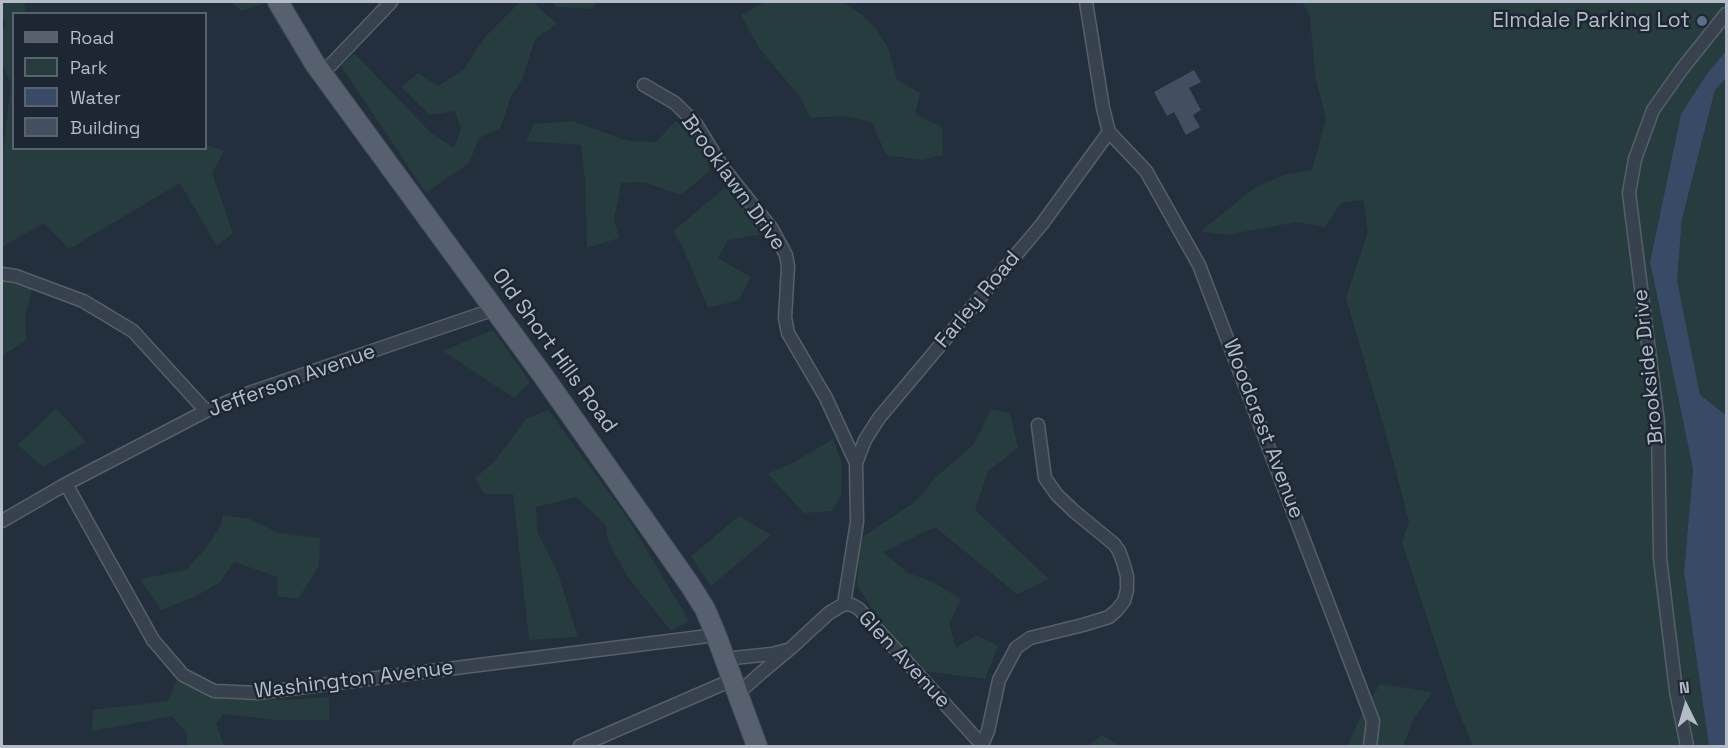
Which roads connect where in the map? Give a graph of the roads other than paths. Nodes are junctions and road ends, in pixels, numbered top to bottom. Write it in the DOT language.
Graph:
graph roads {
  1 [pos="278,2"];
  2 [pos="391,2"];
  3 [pos="1086,2"];
  4 [pos="1726,14"];
  5 [pos="322,74"];
  6 [pos="644,85"];
  7 [pos="1109,132"];
  8 [pos="2,274"];
  9 [pos="495,309"];
  10 [pos="206,411"];
  11 [pos="1038,425"];
  12 [pos="856,463"];
  13 [pos="66,484"];
  14 [pos="2,520"];
  15 [pos="844,604"];
  16 [pos="716,635"];
  17 [pos="791,648"];
  18 [pos="724,659"];
  19 [pos="735,689"];
  20 [pos="983,746"];
  21 [pos="580,747"];
  22 [pos="757,747"];
  23 [pos="1370,747"];
  24 [pos="1687,747"];
  1 -- 5 [label="main road, Old Short Hills Road"];
  2 -- 5 [label="street"];
  3 -- 7 [label="street"];
  4 -- 24 [label="street, Brookside Drive"];
  5 -- 9 [label="main road, Old Short Hills Road"];
  6 -- 12 [label="street, Brooklawn Drive"];
  7 -- 12 [label="street, Farley Road"];
  7 -- 23 [label="street, Woodcrest Avenue"];
  8 -- 10 [label="street"];
  9 -- 10 [label="street, Jefferson Avenue"];
  9 -- 16 [label="main road, Old Short Hills Road"];
  10 -- 13 [label="street, Jefferson Avenue"];
  11 -- 20 [label="street"];
  12 -- 15 [label="street, Farley Road"];
  13 -- 14 [label="street, Jefferson Avenue"];
  13 -- 16 [label="street, Washington Avenue"];
  15 -- 17 [label="street, Glen Avenue"];
  15 -- 20 [label="street, Glen Avenue"];
  16 -- 18 [label="main road, Old Short Hills Road"];
  17 -- 18 [label="street, Glen Avenue"];
  17 -- 19 [label="street, Glen Avenue"];
  18 -- 19 [label="main road, Old Short Hills Road"];
  19 -- 21 [label="street"];
  19 -- 22 [label="main road, Old Short Hills Road"];
}
